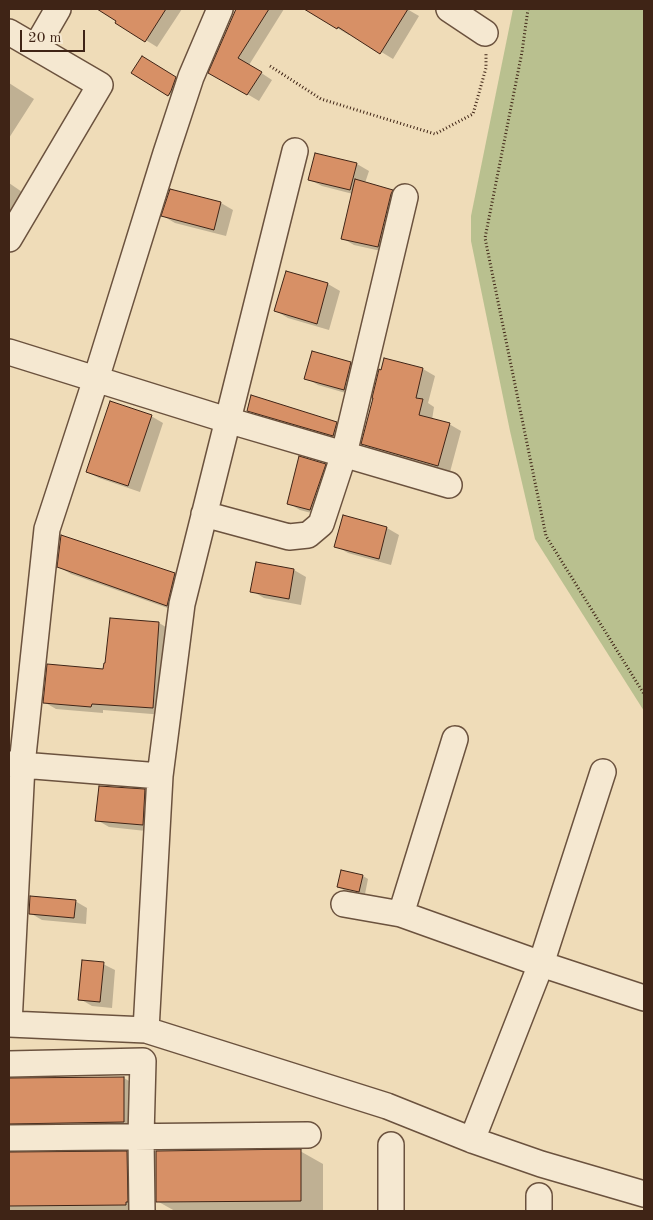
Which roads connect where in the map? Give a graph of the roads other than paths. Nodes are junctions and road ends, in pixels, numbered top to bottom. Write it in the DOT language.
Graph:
graph roads {
  1 [pos="58,9"];
  2 [pos="220,9"];
  3 [pos="449,9"];
  4 [pos="9,32"];
  5 [pos="486,33"];
  6 [pos="36,48"];
  7 [pos="295,150"];
  8 [pos="405,197"];
  9 [pos="9,239"];
  10 [pos="9,352"];
  11 [pos="96,379"];
  12 [pos="227,420"];
  13 [pos="344,454"];
  14 [pos="449,485"];
  15 [pos="204,514"];
  16 [pos="455,739"];
  17 [pos="16,765"];
  18 [pos="603,772"];
  19 [pos="160,776"];
  20 [pos="344,904"];
  21 [pos="401,914"];
  22 [pos="541,964"];
  23 [pos="644,998"];
  24 [pos="9,1024"];
  25 [pos="146,1030"];
  26 [pos="9,1064"];
  27 [pos="308,1135"];
  28 [pos="141,1137"];
  29 [pos="9,1138"];
  30 [pos="472,1140"];
  31 [pos="391,1145"];
  32 [pos="644,1194"];
  33 [pos="142,1211"];
  34 [pos="391,1211"];
  1 -- 6 [label="street"];
  2 -- 11 [label="street"];
  3 -- 5 [label="street"];
  4 -- 6 [label="street"];
  6 -- 9 [label="street"];
  7 -- 12 [label="street"];
  8 -- 13 [label="street"];
  10 -- 11 [label="street"];
  11 -- 12 [label="street"];
  11 -- 17 [label="street"];
  12 -- 13 [label="street"];
  12 -- 15 [label="street"];
  13 -- 14 [label="street"];
  13 -- 15 [label="street"];
  15 -- 19 [label="street"];
  16 -- 21 [label="street"];
  17 -- 19 [label="street"];
  17 -- 24 [label="street"];
  18 -- 22 [label="street"];
  19 -- 25 [label="street"];
  20 -- 21 [label="street"];
  21 -- 22 [label="street"];
  22 -- 23 [label="street"];
  22 -- 30 [label="street"];
  24 -- 25 [label="street"];
  25 -- 30 [label="street"];
  26 -- 28 [label="street"];
  27 -- 28 [label="street"];
  28 -- 29 [label="street"];
  28 -- 33 [label="street"];
  30 -- 32 [label="street"];
  31 -- 34 [label="street"];
}
